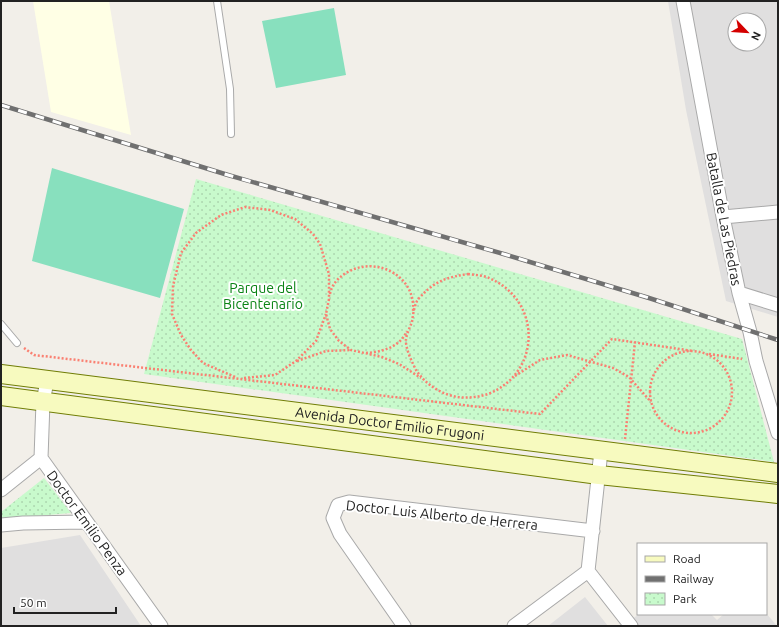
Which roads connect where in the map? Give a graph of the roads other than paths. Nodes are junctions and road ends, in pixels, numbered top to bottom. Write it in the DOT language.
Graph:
graph roads {
  1 [pos="217,1"];
  2 [pos="683,1"];
  3 [pos="231,134"];
  4 [pos="778,212"];
  5 [pos="723,217"];
  6 [pos="739,293"];
  7 [pos="778,305"];
  8 [pos="1,324"];
  9 [pos="17,343"];
  10 [pos="1,374"];
  11 [pos="47,381"];
  12 [pos="1,396"];
  13 [pos="43,402"];
  14 [pos="778,433"];
  15 [pos="601,451"];
  16 [pos="41,458"];
  17 [pos="778,473"];
  18 [pos="599,475"];
  19 [pos="1,490"];
  20 [pos="778,494"];
  21 [pos="86,522"];
  22 [pos="1,525"];
  23 [pos="593,530"];
  24 [pos="588,571"];
  25 [pos="161,626"];
  26 [pos="404,626"];
  27 [pos="514,626"];
  28 [pos="631,626"];
  1 -- 3 [label="lane"];
  2 -- 5 [label="street, Batalla de Las Piedras"];
  4 -- 5 [label="street"];
  5 -- 6 [label="street, Batalla de Las Piedras"];
  6 -- 7 [label="street"];
  6 -- 14 [label="street, Batalla de Las Piedras"];
  8 -- 9 [label="lane"];
  10 -- 11 [label="street, Avenida Doctor Emilio Frugoni"];
  11 -- 13 [label="street"];
  11 -- 15 [label="street, Avenida Doctor Emilio Frugoni"];
  12 -- 13 [label="street, Avenida Doctor Emilio Frugoni"];
  13 -- 16 [label="street"];
  13 -- 18 [label="street, Avenida Doctor Emilio Frugoni"];
  15 -- 17 [label="street, Avenida Doctor Emilio Frugoni"];
  15 -- 18 [label="street"];
  16 -- 19 [label="street"];
  16 -- 21 [label="street, Doctor Emilio Penza"];
  18 -- 20 [label="street, Avenida Doctor Emilio Frugoni"];
  18 -- 23 [label="street"];
  21 -- 22 [label="street"];
  21 -- 25 [label="street, Doctor Emilio Penza"];
  23 -- 24 [label="street"];
  23 -- 26 [label="street, Doctor Luis Alberto de Herrera"];
  24 -- 27 [label="street"];
  24 -- 28 [label="street"];
}
